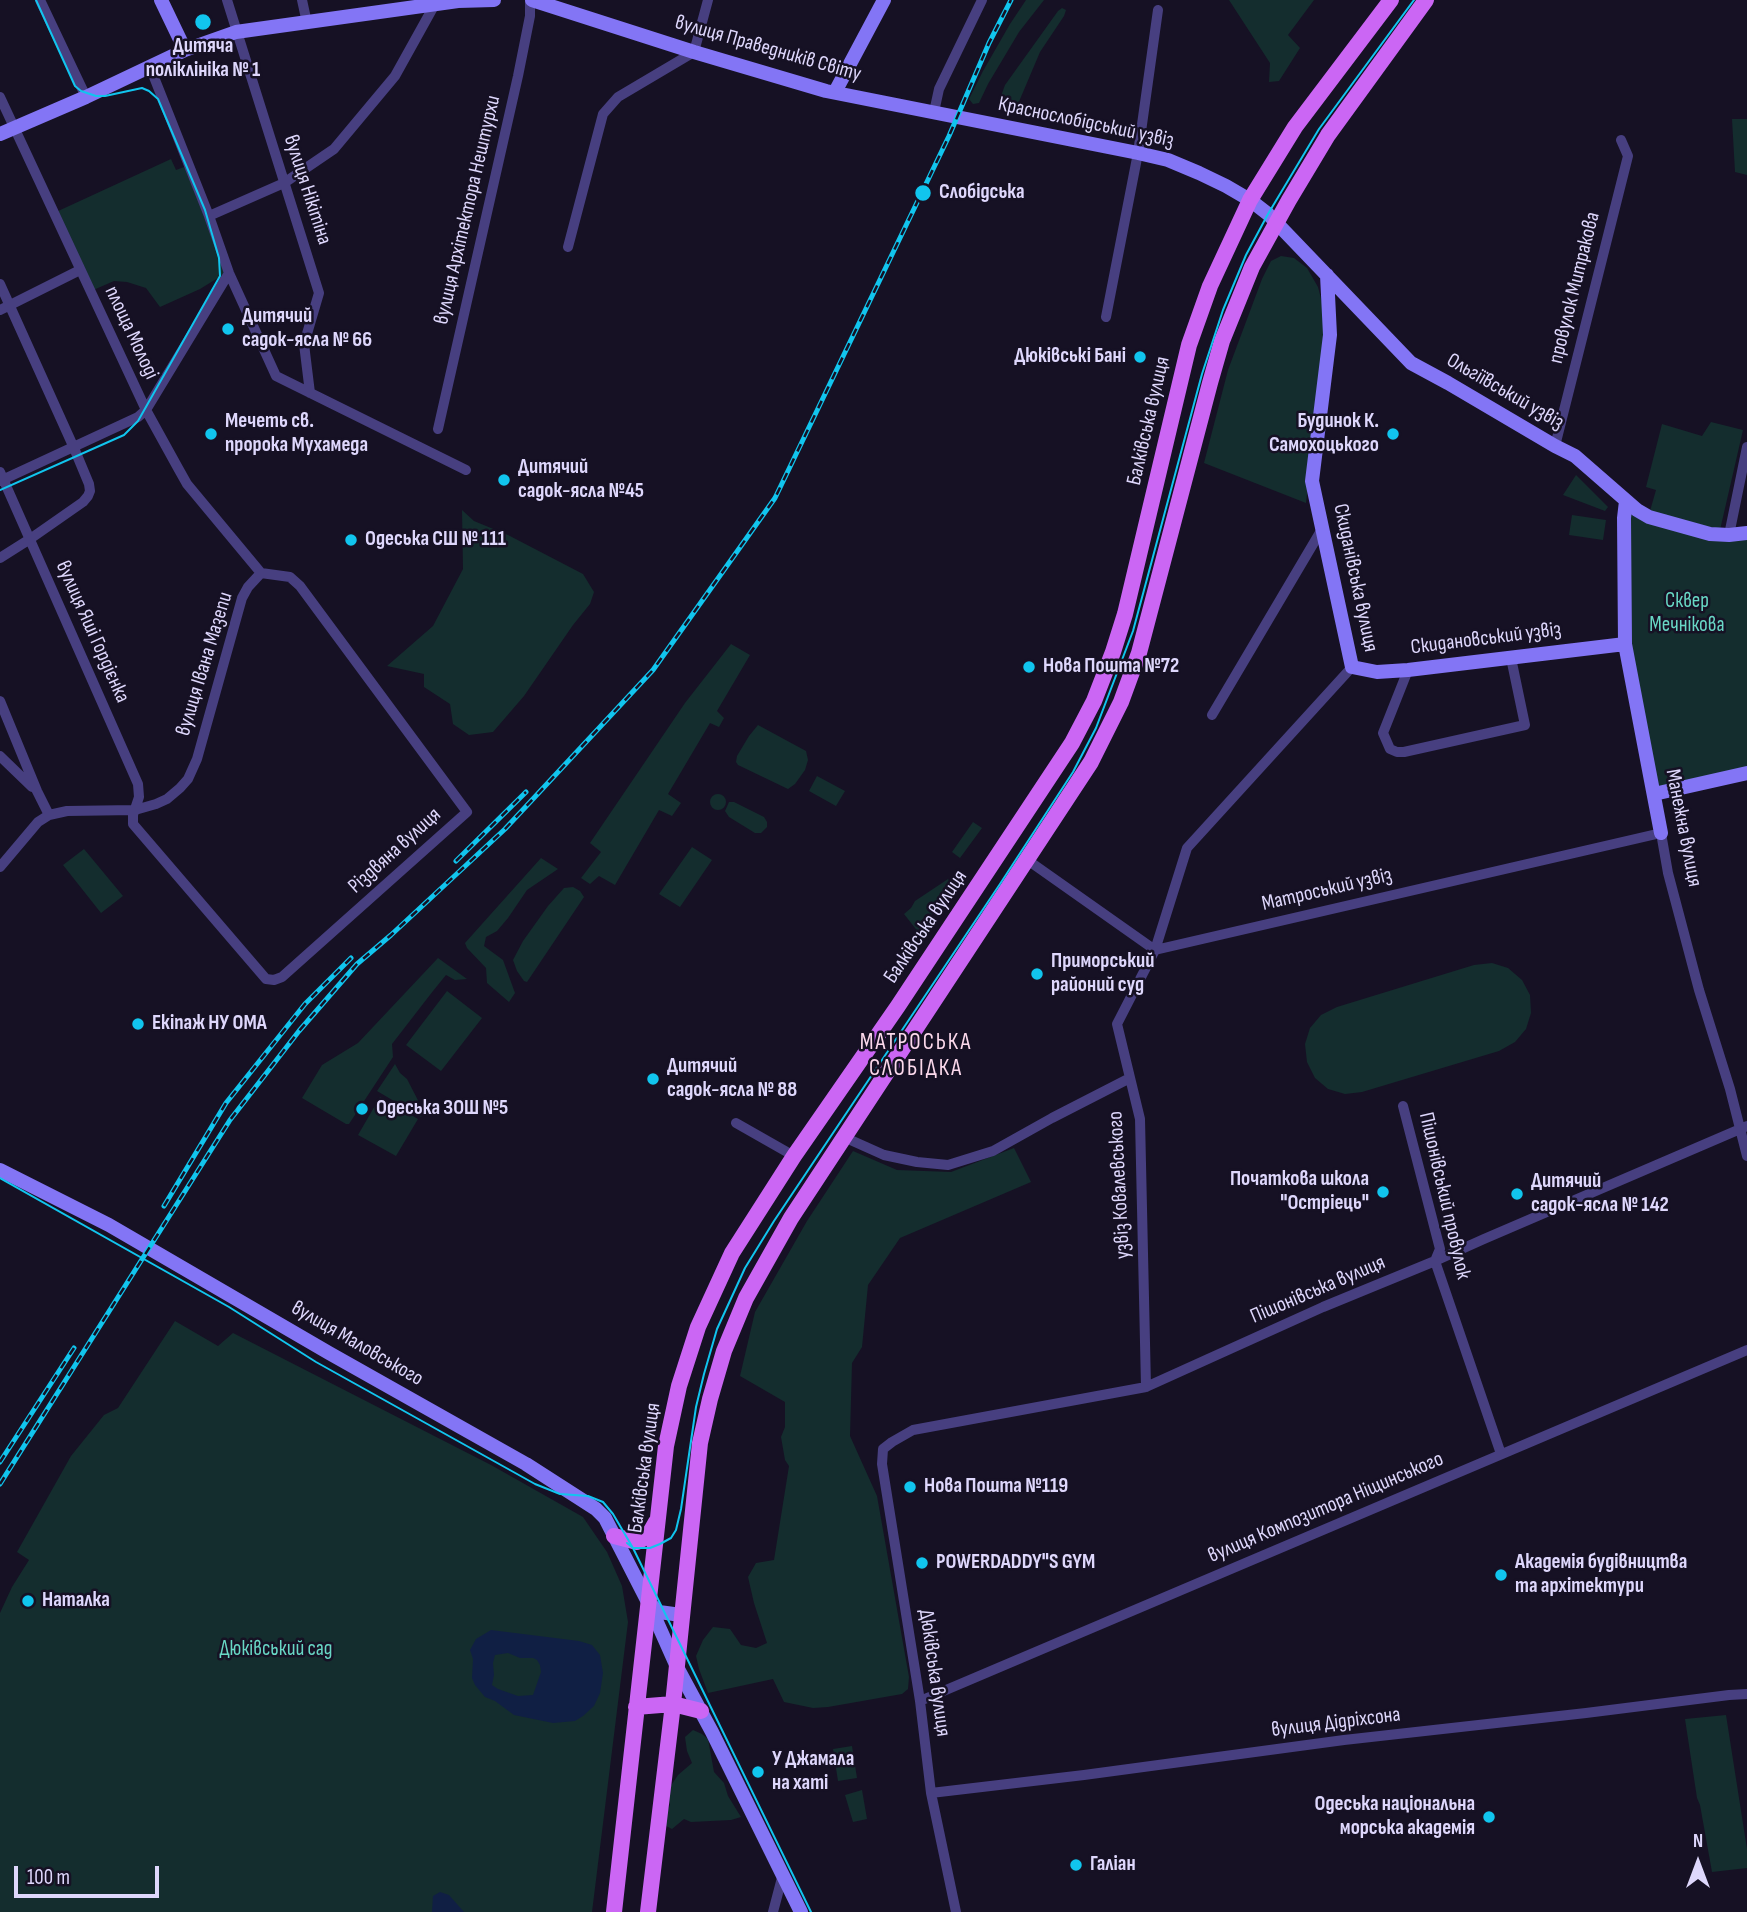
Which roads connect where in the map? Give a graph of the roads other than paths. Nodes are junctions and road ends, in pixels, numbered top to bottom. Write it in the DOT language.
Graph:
graph roads {
  1 [pos="40,0"];
  2 [pos="161,0"];
  3 [pos="227,0"];
  4 [pos="302,0"];
  5 [pos="458,0"];
  6 [pos="494,0"];
  7 [pos="531,0"];
  8 [pos="708,0"];
  9 [pos="884,0"];
  10 [pos="982,0"];
  11 [pos="1391,0"];
  12 [pos="1426,0"];
  13 [pos="435,4"];
  14 [pos="383,6"];
  15 [pos="1158,10"];
  16 [pos="307,23"];
  17 [pos="236,32"];
  18 [pos="185,50"];
  19 [pos="694,52"];
  20 [pos="150,67"];
  21 [pos="835,92"];
  22 [pos="0,97"];
  23 [pos="86,97"];
  24 [pos="934,112"];
  25 [pos="954,116"];
  26 [pos="14,128"];
  27 [pos="0,134"];
  28 [pos="1621,141"];
  29 [pos="1139,153"];
  30 [pos="284,183"];
  31 [pos="1250,200"];
  32 [pos="209,216"];
  33 [pos="1276,223"];
  34 [pos="568,247"];
  35 [pos="80,270"];
  36 [pos="229,273"];
  37 [pos="1327,275"];
  38 [pos="0,284"];
  39 [pos="10,305"];
  40 [pos="0,310"];
  41 [pos="1106,317"];
  42 [pos="310,393"];
  43 [pos="146,410"];
  44 [pos="438,429"];
  45 [pos="1555,446"];
  46 [pos="1747,447"];
  47 [pos="74,448"];
  48 [pos="466,470"];
  49 [pos="1,478"];
  50 [pos="1626,501"];
  51 [pos="1322,529"];
  52 [pos="1747,533"];
  53 [pos="1729,535"];
  54 [pos="30,539"];
  55 [pos="0,558"];
  56 [pos="261,573"];
  57 [pos="1625,644"];
  58 [pos="1511,658"];
  59 [pos="1352,667"];
  60 [pos="1408,670"];
  61 [pos="0,701"];
  62 [pos="1212,715"];
  63 [pos="0,756"];
  64 [pos="1747,775"];
  65 [pos="37,791"];
  66 [pos="1654,794"];
  67 [pos="135,810"];
  68 [pos="49,814"];
  69 [pos="1661,833"];
  70 [pos="1026,859"];
  71 [pos="2,861"];
  72 [pos="1156,950"];
  73 [pos="1130,1078"];
  74 [pos="1403,1107"];
  75 [pos="736,1123"];
  76 [pos="1744,1128"];
  77 [pos="846,1138"];
  78 [pos="793,1156"];
  79 [pos="1747,1156"];
  80 [pos="0,1170"];
  81 [pos="1435,1261"];
  82 [pos="1747,1350"];
  83 [pos="1146,1387"];
  84 [pos="892,1442"];
  85 [pos="1501,1454"];
  86 [pos="659,1517"];
  87 [pos="614,1536"];
  88 [pos="648,1602"];
  89 [pos="681,1615"];
  90 [pos="677,1667"];
  91 [pos="1747,1695"];
  92 [pos="920,1701"];
  93 [pos="673,1704"];
  94 [pos="636,1707"];
  95 [pos="701,1711"];
  96 [pos="931,1793"];
  97 [pos="783,1873"];
  98 [pos="614,1912"];
  99 [pos="648,1912"];
  100 [pos="773,1912"];
  101 [pos="801,1912"];
  102 [pos="956,1912"];
  1 -- 23 [label="street"];
  2 -- 18 [label="street"];
  3 -- 17 [label="street, вулиця Нікітіна"];
  4 -- 16 [label="street"];
  5 -- 6 [label="street"];
  5 -- 13 [label="street"];
  7 -- 19 [label="street, вулиця Праведників Світу"];
  7 -- 44 [label="street, вулиця Архітектора Нештурхи"];
  8 -- 19 [label="street"];
  9 -- 21 [label="street"];
  10 -- 24 [label="street"];
  11 -- 31 [label="main road, Балківська вулиця"];
  12 -- 33 [label="main road"];
  13 -- 14 [label="street"];
  13 -- 30 [label="street"];
  14 -- 16 [label="street"];
  15 -- 29 [label="street"];
  16 -- 17 [label="street"];
  17 -- 18 [label="street"];
  17 -- 30 [label="street, вулиця Нікітіна"];
  18 -- 20 [label="street"];
  19 -- 21 [label="street, вулиця Праведників Світу"];
  19 -- 34 [label="street"];
  20 -- 23 [label="street"];
  20 -- 32 [label="street"];
  21 -- 24 [label="street, вулиця Праведників Світу"];
  22 -- 26 [label="street"];
  23 -- 26 [label="street"];
  24 -- 25 [label="street, вулиця Праведників Світу"];
  25 -- 29 [label="street, Краснослобідський узвіз"];
  26 -- 27 [label="street"];
  26 -- 35 [label="street, площа Молоді"];
  28 -- 45 [label="street, провулок Митракова"];
  29 -- 31 [label="street, Краснослобідський узвіз"];
  29 -- 41 [label="street"];
  30 -- 32 [label="street"];
  30 -- 42 [label="street, вулиця Нікітіна"];
  31 -- 33 [label="street, Краснослобідський узвіз"];
  31 -- 78 [label="main road, Балківська вулиця"];
  32 -- 36 [label="street"];
  33 -- 37 [label="street, Ольгіївський узвіз"];
  33 -- 70 [label="main road"];
  35 -- 39 [label="street"];
  35 -- 43 [label="street, площа Молоді"];
  36 -- 42 [label="street"];
  36 -- 43 [label="street, площа Молоді"];
  37 -- 45 [label="street, Ольгіївський узвіз"];
  37 -- 51 [label="street, Скиданівська вулиця"];
  38 -- 39 [label="street"];
  39 -- 40 [label="street"];
  39 -- 47 [label="street"];
  42 -- 48 [label="street"];
  43 -- 47 [label="street"];
  43 -- 56 [label="street"];
  45 -- 50 [label="street, Ольгіївський узвіз"];
  46 -- 53 [label="street"];
  47 -- 49 [label="street"];
  47 -- 54 [label="street"];
  49 -- 54 [label="street, вулиця Яші Гордієнка"];
  50 -- 53 [label="street, Ольгіївський узвіз"];
  50 -- 57 [label="street, Манежна вулиця"];
  51 -- 59 [label="street, Скиданівська вулиця"];
  51 -- 62 [label="street"];
  52 -- 53 [label="street, Ольгіївський узвіз"];
  54 -- 55 [label="street"];
  54 -- 67 [label="street, вулиця Яші Гордієнка"];
  56 -- 67 [label="street, вулиця Івана Мазепи"];
  56 -- 67 [label="street, Різдвяна вулиця"];
  57 -- 58 [label="street, Скидановський узвіз"];
  57 -- 66 [label="street, Манежна вулиця"];
  58 -- 60 [label="street, Скидановський узвіз"];
  58 -- 60 [label="street"];
  59 -- 60 [label="street, Скидановський узвіз"];
  59 -- 72 [label="street, Скиданівська вулиця"];
  61 -- 65 [label="street"];
  63 -- 65 [label="street"];
  64 -- 66 [label="street"];
  65 -- 68 [label="street"];
  66 -- 69 [label="street, Манежна вулиця"];
  67 -- 68 [label="street, вулиця Івана Мазепи"];
  68 -- 71 [label="street"];
  69 -- 72 [label="street, Матроський узвіз"];
  69 -- 76 [label="street, Манежна вулиця"];
  70 -- 72 [label="street"];
  70 -- 77 [label="main road"];
  72 -- 73 [label="street, узвіз Ковалевського"];
  73 -- 77 [label="street"];
  73 -- 83 [label="street, узвіз Ковалевського"];
  74 -- 81 [label="street, Пішонівський провулок"];
  75 -- 78 [label="street"];
  76 -- 79 [label="street, Манежна вулиця"];
  76 -- 81 [label="street, Пішонівська вулиця"];
  77 -- 89 [label="main road"];
  78 -- 86 [label="main road, Балківська вулиця"];
  80 -- 87 [label="street, вулиця Маловського"];
  81 -- 83 [label="street, Пішонівська вулиця"];
  81 -- 85 [label="street, Пішонівський провулок"];
  82 -- 85 [label="street, вулиця Композитора Ніщинського"];
  83 -- 84 [label="street, Пішонівська вулиця"];
  84 -- 92 [label="street, Дюківська вулиця"];
  85 -- 92 [label="street, вулиця Композитора Ніщинського"];
  86 -- 87 [label="main road"];
  86 -- 88 [label="main road, Балківська вулиця"];
  87 -- 88 [label="street, вулиця Маловського"];
  88 -- 89 [label="street"];
  88 -- 90 [label="street, вулиця Маловського"];
  88 -- 94 [label="main road, Балківська вулиця"];
  89 -- 90 [label="main road"];
  90 -- 93 [label="main road"];
  90 -- 95 [label="street, вулиця Маловського"];
  91 -- 96 [label="street, вулиця Дідріхсона"];
  92 -- 96 [label="street, Дюківська вулиця"];
  93 -- 94 [label="main road"];
  93 -- 95 [label="main road"];
  93 -- 99 [label="main road"];
  94 -- 98 [label="main road, Балківська вулиця"];
  95 -- 97 [label="street, вулиця Маловського"];
  96 -- 102 [label="street, Дюківська вулиця"];
  97 -- 100 [label="street"];
  97 -- 101 [label="street, вулиця Маловського"];
}
